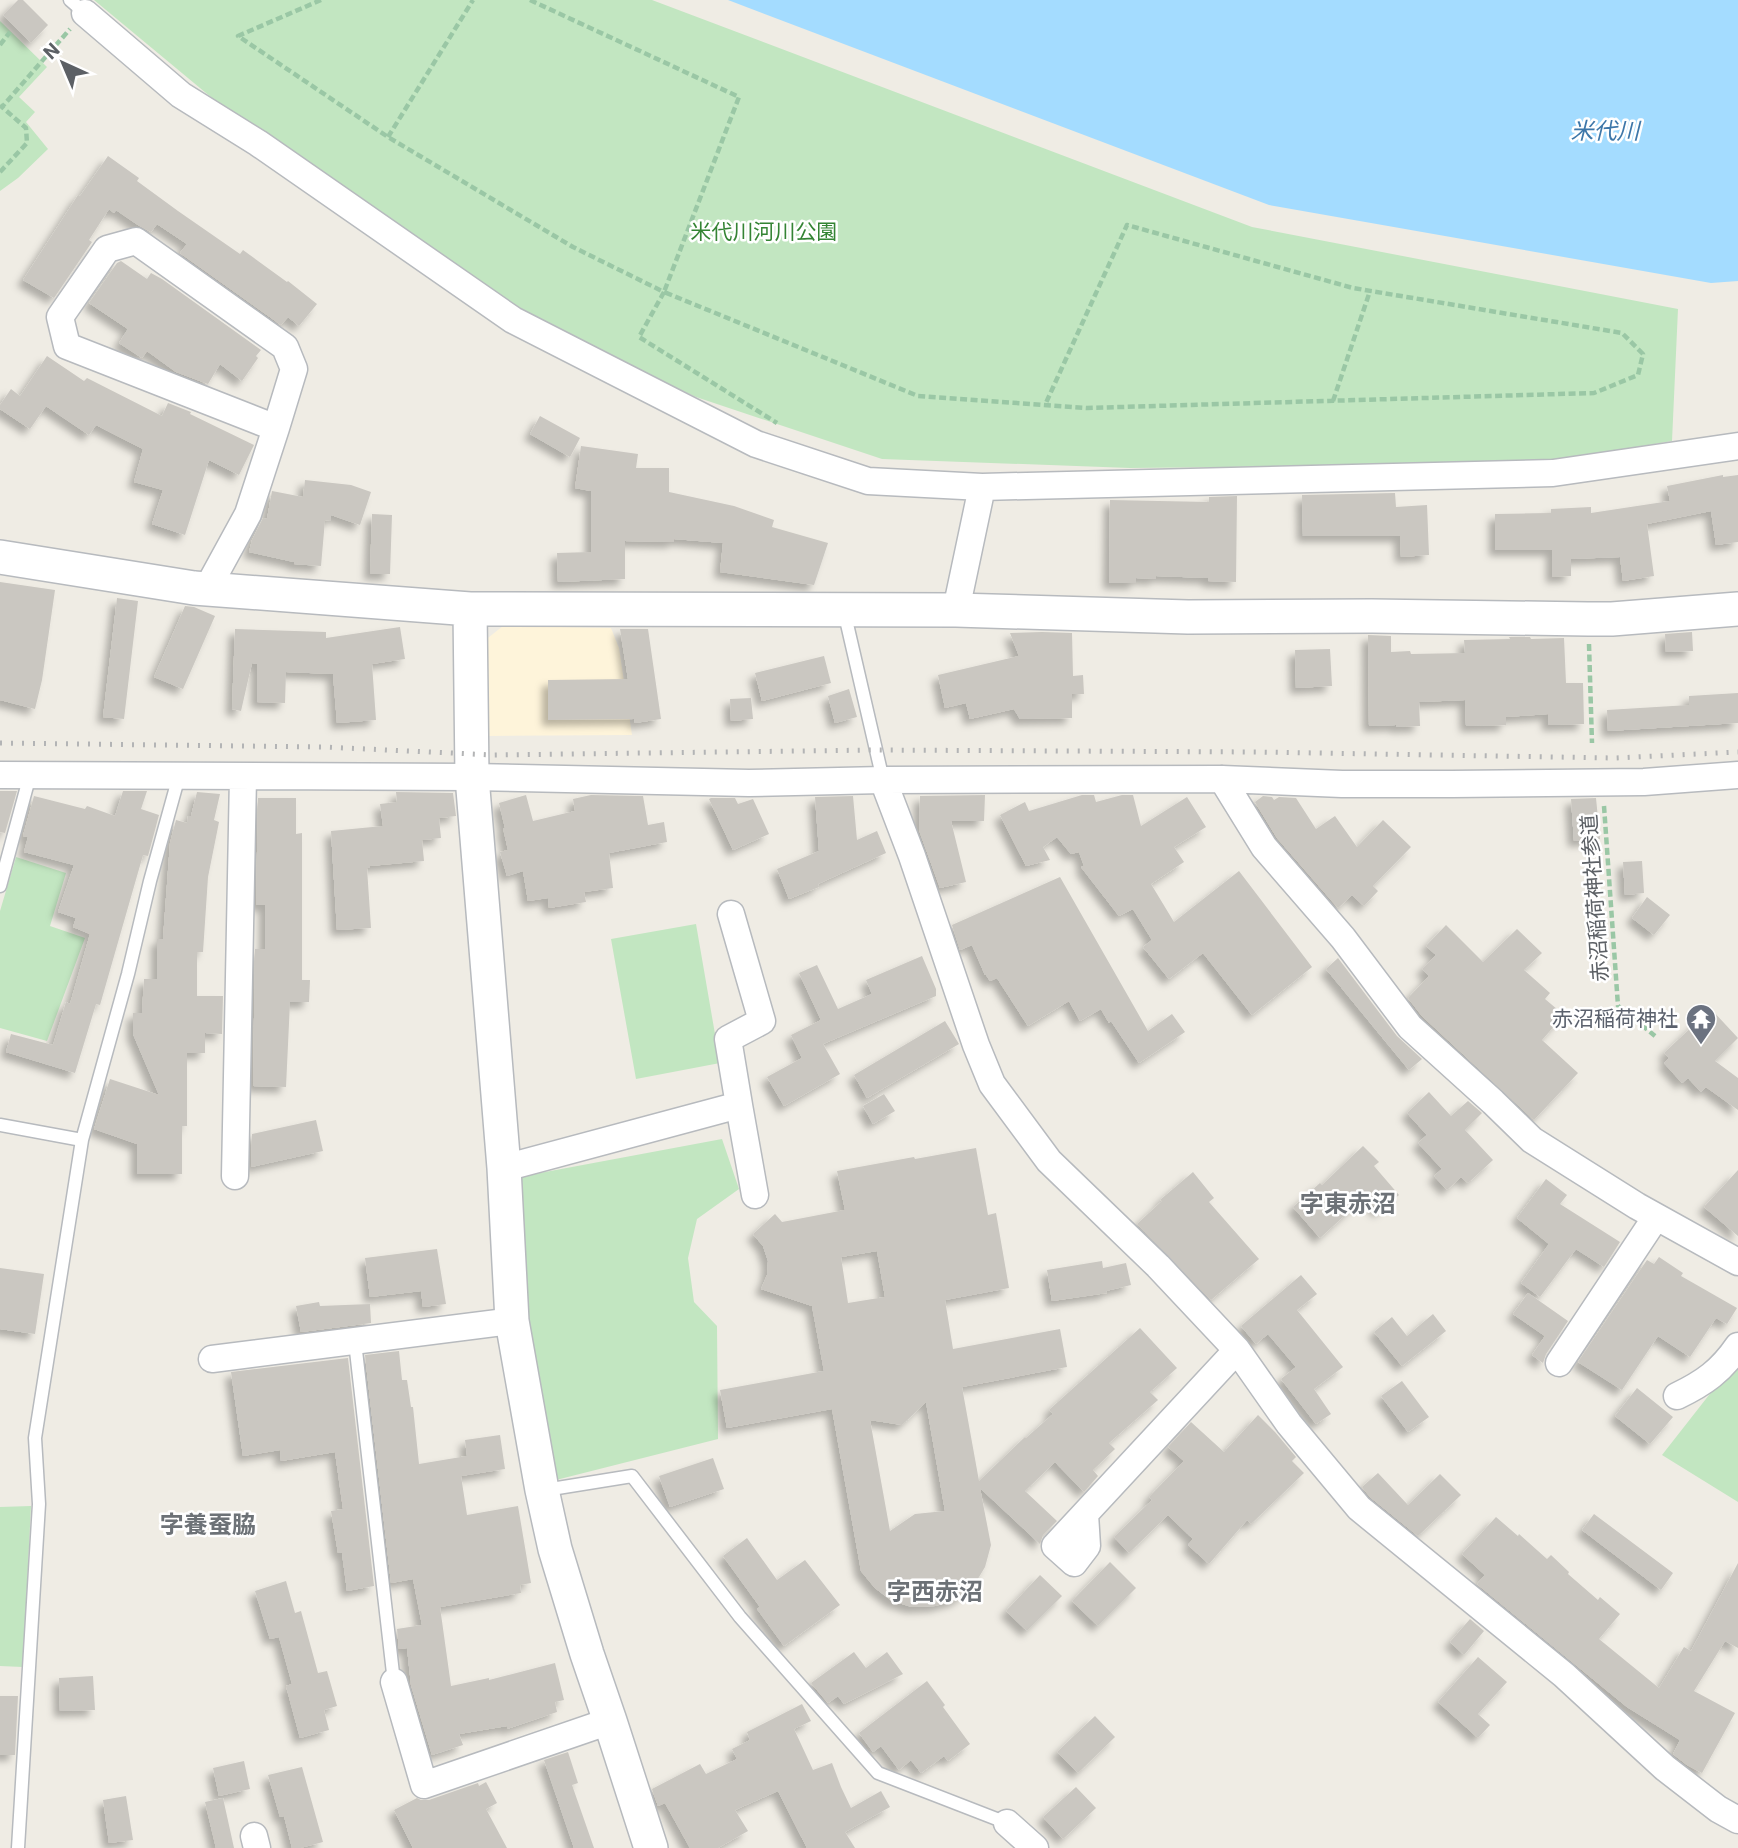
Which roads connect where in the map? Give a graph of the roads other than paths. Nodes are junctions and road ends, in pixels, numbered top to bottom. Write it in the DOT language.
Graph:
graph roads {
  1 [pos="77,6"];
  2 [pos="276,428"];
  3 [pos="1738,446"];
  4 [pos="982,487"];
  5 [pos="0,558"];
  6 [pos="207,589"];
  7 [pos="470,609"];
  8 [pos="1738,609"];
  9 [pos="956,610"];
  10 [pos="844,611"];
  11 [pos="0,775"];
  12 [pos="30,775"];
  13 [pos="1738,775"];
  14 [pos="179,776"];
  15 [pos="243,777"];
  16 [pos="472,777"];
  17 [pos="1222,779"];
  18 [pos="883,780"];
  19 [pos="0,886"];
  20 [pos="731,914"];
  21 [pos="739,1105"];
  22 [pos="0,1125"];
  23 [pos="82,1140"];
  24 [pos="504,1168"];
  25 [pos="235,1176"];
  26 [pos="755,1195"];
  27 [pos="1656,1217"];
  28 [pos="1738,1262"];
  29 [pos="512,1321"];
  30 [pos="355,1342"];
  31 [pos="1738,1346"];
  32 [pos="1237,1350"];
  33 [pos="212,1359"];
  34 [pos="1559,1363"];
  35 [pos="1677,1396"];
  36 [pos="542,1490"];
  37 [pos="1085,1514"];
  38 [pos="394,1682"];
  39 [pos="610,1720"];
  40 [pos="1738,1820"];
  41 [pos="1007,1823"];
  42 [pos="18,1848"];
  43 [pos="651,1848"];
  44 [pos="1035,1848"];
  1 -- 4 [label="street"];
  2 -- 2 [label="street"];
  2 -- 6 [label="street"];
  3 -- 4 [label="street"];
  4 -- 9 [label="street"];
  5 -- 6 [label="street"];
  6 -- 7 [label="street"];
  7 -- 10 [label="street"];
  7 -- 16 [label="street"];
  8 -- 9 [label="street"];
  9 -- 10 [label="street"];
  10 -- 18 [label="lane"];
  11 -- 12 [label="street"];
  12 -- 14 [label="street"];
  12 -- 19 [label="lane"];
  13 -- 17 [label="street"];
  14 -- 15 [label="street"];
  14 -- 23 [label="lane"];
  15 -- 16 [label="street"];
  15 -- 25 [label="street"];
  16 -- 18 [label="street"];
  16 -- 24 [label="street"];
  17 -- 18 [label="street"];
  17 -- 27 [label="street"];
  18 -- 32 [label="street"];
  20 -- 21 [label="street"];
  21 -- 24 [label="street"];
  21 -- 26 [label="street"];
  22 -- 23 [label="lane"];
  23 -- 42 [label="lane"];
  24 -- 29 [label="street"];
  27 -- 28 [label="street"];
  27 -- 34 [label="street"];
  29 -- 30 [label="street"];
  29 -- 36 [label="street"];
  30 -- 33 [label="street"];
  30 -- 38 [label="lane"];
  31 -- 35 [label="street"];
  32 -- 37 [label="street"];
  32 -- 40 [label="street"];
  36 -- 39 [label="street"];
  36 -- 41 [label="lane"];
  38 -- 39 [label="street"];
  39 -- 43 [label="street"];
  41 -- 44 [label="street"];
}
